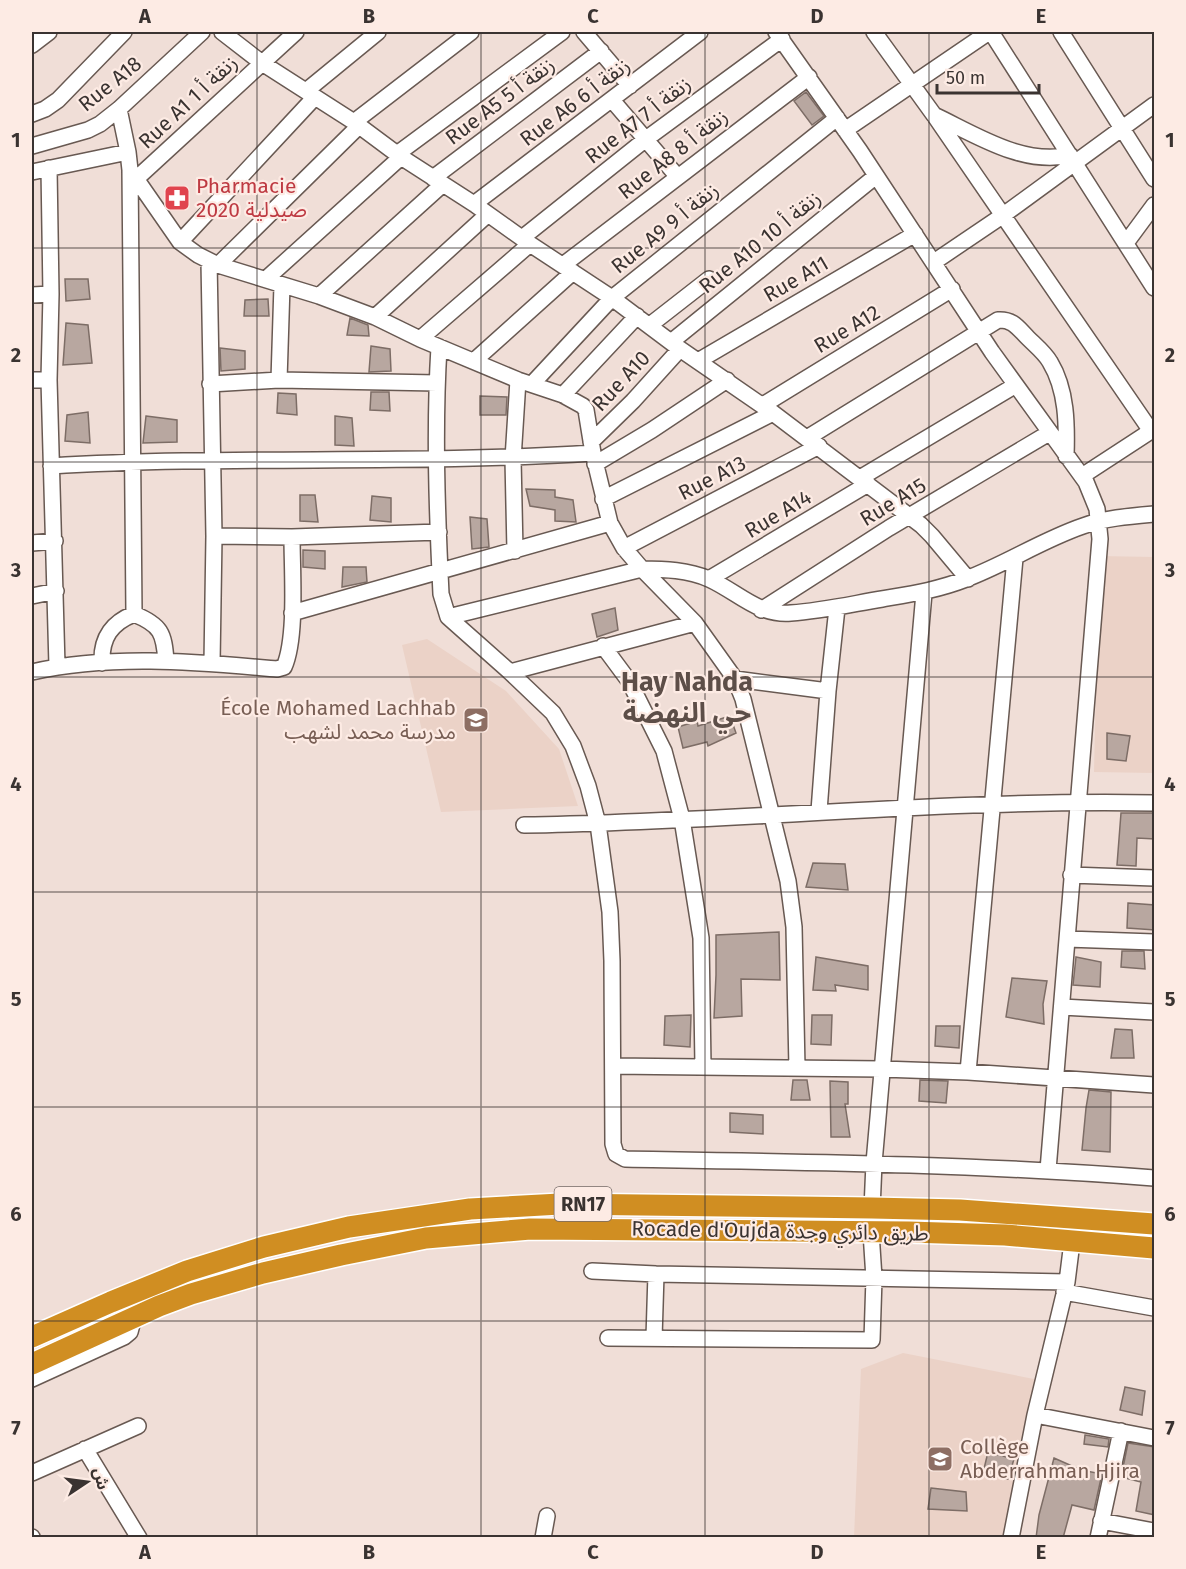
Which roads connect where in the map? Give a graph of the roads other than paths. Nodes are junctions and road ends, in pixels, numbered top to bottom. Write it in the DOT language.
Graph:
graph roads {
  1 [pos="49,32"];
  2 [pos="124,32"];
  3 [pos="202,32"];
  4 [pos="222,32"];
  5 [pos="296,32"];
  6 [pos="378,32"];
  7 [pos="471,32"];
  8 [pos="562,32"];
  9 [pos="584,32"];
  10 [pos="700,32"];
  11 [pos="874,32"];
  12 [pos="990,32"];
  13 [pos="1061,32"];
  14 [pos="778,34"];
  15 [pos="32,45"];
  16 [pos="601,51"];
  17 [pos="262,63"];
  18 [pos="809,77"];
  19 [pos="912,84"];
  20 [pos="630,86"];
  21 [pos="311,94"];
  22 [pos="612,100"];
  23 [pos="1155,105"];
  24 [pos="119,109"];
  25 [pos="32,114"];
  26 [pos="934,116"];
  27 [pos="357,124"];
  28 [pos="841,124"];
  29 [pos="1123,128"];
  30 [pos="646,139"];
  31 [pos="32,146"];
  32 [pos="128,152"];
  33 [pos="399,156"];
  34 [pos="1072,159"];
  35 [pos="50,168"];
  36 [pos="32,172"];
  37 [pos="133,175"];
  38 [pos="677,176"];
  39 [pos="876,176"];
  40 [pos="1155,179"];
  41 [pos="438,181"];
  42 [pos="474,204"];
  43 [pos="1155,205"];
  44 [pos="488,214"];
  45 [pos="1002,216"];
  46 [pos="915,234"];
  47 [pos="526,241"];
  48 [pos="180,242"];
  49 [pos="1126,243"];
  50 [pos="934,262"];
  51 [pos="214,263"];
  52 [pos="568,268"];
  53 [pos="266,279"];
  54 [pos="709,279"];
  55 [pos="282,285"];
  56 [pos="1155,288"];
  57 [pos="952,289"];
  58 [pos="51,294"];
  59 [pos="32,295"];
  60 [pos="319,296"];
  61 [pos="612,298"];
  62 [pos="375,317"];
  63 [pos="643,321"];
  64 [pos="979,331"];
  65 [pos="420,339"];
  66 [pos="675,345"];
  67 [pos="439,347"];
  68 [pos="475,360"];
  69 [pos="698,361"];
  70 [pos="32,380"];
  71 [pos="49,380"];
  72 [pos="279,380"];
  73 [pos="727,380"];
  74 [pos="525,382"];
  75 [pos="437,383"];
  76 [pos="210,384"];
  77 [pos="1016,385"];
  78 [pos="563,395"];
  79 [pos="768,409"];
  80 [pos="1153,430"];
  81 [pos="1049,433"];
  82 [pos="813,442"];
  83 [pos="593,453"];
  84 [pos="1066,456"];
  85 [pos="437,458"];
  86 [pos="513,459"];
  87 [pos="213,460"];
  88 [pos="132,461"];
  89 [pos="51,466"];
  90 [pos="1082,476"];
  91 [pos="864,481"];
  92 [pos="603,499"];
  93 [pos="1155,514"];
  94 [pos="909,516"];
  95 [pos="1099,521"];
  96 [pos="610,522"];
  97 [pos="439,532"];
  98 [pos="214,536"];
  99 [pos="292,537"];
  100 [pos="55,542"];
  101 [pos="32,543"];
  102 [pos="624,548"];
  103 [pos="515,551"];
  104 [pos="1015,558"];
  105 [pos="642,569"];
  106 [pos="440,572"];
  107 [pos="709,579"];
  108 [pos="968,579"];
  109 [pos="56,591"];
  110 [pos="924,593"];
  111 [pos="32,596"];
  112 [pos="837,608"];
  113 [pos="761,610"];
  114 [pos="292,612"];
  115 [pos="134,614"];
  116 [pos="448,617"];
  117 [pos="695,623"];
  118 [pos="603,646"];
  119 [pos="166,661"];
  120 [pos="102,663"];
  121 [pos="212,663"];
  122 [pos="57,666"];
  123 [pos="32,672"];
  124 [pos="510,672"];
  125 [pos="735,680"];
  126 [pos="828,691"];
  127 [pos="1079,802"];
  128 [pos="1155,803"];
  129 [pos="992,804"];
  130 [pos="906,808"];
  131 [pos="819,812"];
  132 [pos="772,815"];
  133 [pos="682,819"];
  134 [pos="598,824"];
  135 [pos="524,825"];
  136 [pos="1071,875"];
  137 [pos="1155,878"];
  138 [pos="1067,939"];
  139 [pos="1155,942"];
  140 [pos="1062,1007"];
  141 [pos="1155,1012"];
  142 [pos="613,1066"];
  143 [pos="704,1066"];
  144 [pos="797,1068"];
  145 [pos="882,1069"];
  146 [pos="968,1072"];
  147 [pos="1056,1078"];
  148 [pos="1155,1085"];
  149 [pos="874,1162"];
  150 [pos="1048,1170"];
  151 [pos="1155,1178"];
  152 [pos="872,1208"];
  153 [pos="1155,1224"];
  154 [pos="871,1232"];
  155 [pos="1072,1242"];
  156 [pos="1155,1248"];
  157 [pos="592,1271"];
  158 [pos="656,1274"];
  159 [pos="874,1278"];
  160 [pos="1065,1287"];
  161 [pos="1155,1308"];
  162 [pos="134,1317"];
  163 [pos="32,1337"];
  164 [pos="608,1338"];
  165 [pos="654,1338"];
  166 [pos="32,1364"];
  167 [pos="32,1379"];
  168 [pos="1035,1415"];
  169 [pos="138,1426"];
  170 [pos="1121,1431"];
  171 [pos="1155,1438"];
  172 [pos="85,1449"];
  173 [pos="32,1473"];
  174 [pos="547,1516"];
  175 [pos="1101,1521"];
  176 [pos="1155,1531"];
  177 [pos="139,1538"];
  178 [pos="543,1538"];
  179 [pos="1011,1538"];
  180 [pos="1098,1538"];
  1 -- 15 [label="street"];
  2 -- 25 [label="street"];
  3 -- 24 [label="street, Rue A18"];
  4 -- 17 [label="street"];
  5 -- 17 [label="street, Rue A1 زنقة أ 1"];
  6 -- 21 [label="street"];
  7 -- 27 [label="street"];
  8 -- 33 [label="street"];
  9 -- 16 [label="street"];
  10 -- 20 [label="street, Rue A6 زنقة أ 6"];
  11 -- 19 [label="street"];
  12 -- 19 [label="street, Rue A9 زنقة أ 9"];
  12 -- 34 [label="street"];
  13 -- 29 [label="street"];
  14 -- 18 [label="street"];
  14 -- 30 [label="street, Rue A7 زنقة أ 7"];
  16 -- 20 [label="street"];
  16 -- 41 [label="street, Rue A5 زنقة أ 5"];
  17 -- 21 [label="street"];
  17 -- 37 [label="street, Rue A1 زنقة أ 1"];
  18 -- 28 [label="street"];
  18 -- 38 [label="street, Rue A8 زنقة أ 8"];
  19 -- 26 [label="street"];
  19 -- 28 [label="street, Rue A9 زنقة أ 9"];
  20 -- 22 [label="street, Rue A6 زنقة أ 6"];
  21 -- 27 [label="street"];
  21 -- 48 [label="street"];
  22 -- 30 [label="street"];
  22 -- 42 [label="street, Rue A6 زنقة أ 6"];
  23 -- 29 [label="street"];
  24 -- 31 [label="street, Rue A18"];
  24 -- 32 [label="street"];
  26 -- 34 [label="street"];
  26 -- 45 [label="street"];
  27 -- 33 [label="street"];
  27 -- 51 [label="street"];
  28 -- 39 [label="street"];
  28 -- 61 [label="street, Rue A9 زنقة أ 9"];
  29 -- 34 [label="street"];
  29 -- 40 [label="street"];
  30 -- 38 [label="street"];
  30 -- 47 [label="street, Rue A7 زنقة أ 7"];
  32 -- 35 [label="street"];
  32 -- 37 [label="street"];
  33 -- 41 [label="street"];
  33 -- 53 [label="street"];
  34 -- 45 [label="street"];
  34 -- 49 [label="street"];
  35 -- 36 [label="street"];
  35 -- 58 [label="street"];
  37 -- 48 [label="street"];
  37 -- 88 [label="street"];
  38 -- 52 [label="street, Rue A8 زنقة أ 8"];
  39 -- 46 [label="street"];
  39 -- 66 [label="street, Rue A10 زنقة أ 10"];
  41 -- 42 [label="street"];
  41 -- 60 [label="street, Rue A5 زنقة أ 5"];
  42 -- 44 [label="street"];
  43 -- 49 [label="street"];
  44 -- 47 [label="street"];
  44 -- 62 [label="street"];
  45 -- 50 [label="street"];
  45 -- 80 [label="street"];
  46 -- 50 [label="street"];
  46 -- 69 [label="street, Rue A11"];
  47 -- 52 [label="street"];
  47 -- 65 [label="street, Rue A7 زنقة أ 7"];
  48 -- 51 [label="street"];
  49 -- 56 [label="street"];
  50 -- 57 [label="street"];
  51 -- 53 [label="street"];
  51 -- 76 [label="street"];
  52 -- 61 [label="street"];
  52 -- 68 [label="street, Rue A8 زنقة أ 8"];
  53 -- 55 [label="street"];
  54 -- 63 [label="street"];
  55 -- 60 [label="street"];
  55 -- 72 [label="street"];
  57 -- 64 [label="street"];
  57 -- 79 [label="street, Rue A12"];
  58 -- 59 [label="street"];
  58 -- 71 [label="street"];
  60 -- 62 [label="street"];
  61 -- 63 [label="street"];
  61 -- 74 [label="street, Rue A9 زنقة أ 9"];
  62 -- 65 [label="street"];
  63 -- 66 [label="street"];
  63 -- 78 [label="street"];
  64 -- 77 [label="street"];
  64 -- 82 [label="street, Rue A13"];
  64 -- 84 [label="street, Rue A13"];
  65 -- 67 [label="street"];
  66 -- 69 [label="street"];
  66 -- 83 [label="street, Rue A10"];
  67 -- 68 [label="street"];
  67 -- 75 [label="street"];
  68 -- 74 [label="street"];
  69 -- 73 [label="street"];
  70 -- 71 [label="street"];
  71 -- 89 [label="street"];
  72 -- 75 [label="street"];
  72 -- 76 [label="street"];
  73 -- 79 [label="street"];
  73 -- 83 [label="street"];
  74 -- 78 [label="street"];
  74 -- 86 [label="street"];
  75 -- 85 [label="street"];
  76 -- 87 [label="street"];
  77 -- 81 [label="street"];
  77 -- 91 [label="street, Rue A14"];
  78 -- 83 [label="street"];
  79 -- 82 [label="street"];
  79 -- 92 [label="street, Rue A12"];
  80 -- 90 [label="street"];
  81 -- 84 [label="street"];
  81 -- 94 [label="street, Rue A15"];
  82 -- 91 [label="street"];
  82 -- 102 [label="street, Rue A13"];
  83 -- 86 [label="street"];
  83 -- 92 [label="street"];
  84 -- 90 [label="street"];
  85 -- 86 [label="street"];
  85 -- 87 [label="street"];
  85 -- 97 [label="street"];
  86 -- 103 [label="street"];
  87 -- 88 [label="street"];
  87 -- 98 [label="street"];
  88 -- 89 [label="street"];
  88 -- 115 [label="street"];
  89 -- 100 [label="street"];
  90 -- 95 [label="street"];
  91 -- 94 [label="street"];
  91 -- 107 [label="street, Rue A14"];
  92 -- 96 [label="street"];
  93 -- 95 [label="street"];
  94 -- 108 [label="street"];
  94 -- 113 [label="street, Rue A15"];
  95 -- 104 [label="street"];
  95 -- 127 [label="street"];
  96 -- 102 [label="street"];
  96 -- 103 [label="street"];
  97 -- 99 [label="street"];
  97 -- 106 [label="street"];
  98 -- 99 [label="street"];
  98 -- 121 [label="street"];
  99 -- 114 [label="street"];
  100 -- 101 [label="street"];
  100 -- 109 [label="street"];
  102 -- 105 [label="street"];
  103 -- 106 [label="street"];
  104 -- 108 [label="street"];
  104 -- 129 [label="street"];
  105 -- 107 [label="street"];
  105 -- 116 [label="street"];
  105 -- 117 [label="street"];
  106 -- 114 [label="street"];
  106 -- 116 [label="street"];
  107 -- 113 [label="street"];
  108 -- 110 [label="street"];
  109 -- 111 [label="street"];
  109 -- 122 [label="street"];
  110 -- 112 [label="street"];
  110 -- 130 [label="street"];
  112 -- 113 [label="street"];
  112 -- 126 [label="street"];
  114 -- 121 [label="street"];
  115 -- 119 [label="street"];
  115 -- 120 [label="street"];
  116 -- 124 [label="street"];
  117 -- 118 [label="street"];
  117 -- 125 [label="street"];
  118 -- 124 [label="street"];
  118 -- 133 [label="street"];
  119 -- 120 [label="street"];
  119 -- 121 [label="street"];
  120 -- 122 [label="street"];
  122 -- 123 [label="street"];
  124 -- 134 [label="street"];
  125 -- 126 [label="street"];
  125 -- 132 [label="street"];
  126 -- 131 [label="street"];
  127 -- 128 [label="street"];
  127 -- 129 [label="street"];
  127 -- 136 [label="street"];
  129 -- 130 [label="street"];
  129 -- 146 [label="street"];
  130 -- 131 [label="street"];
  130 -- 145 [label="street"];
  131 -- 132 [label="street"];
  132 -- 133 [label="street"];
  132 -- 144 [label="street"];
  133 -- 134 [label="street"];
  133 -- 143 [label="street"];
  134 -- 135 [label="street"];
  134 -- 142 [label="street"];
  136 -- 137 [label="street"];
  136 -- 138 [label="street"];
  138 -- 139 [label="street"];
  138 -- 140 [label="street"];
  140 -- 141 [label="street"];
  140 -- 147 [label="street"];
  142 -- 143 [label="street"];
  142 -- 149 [label="street"];
  143 -- 144 [label="street"];
  144 -- 145 [label="street"];
  145 -- 146 [label="street"];
  145 -- 149 [label="street"];
  146 -- 147 [label="street"];
  147 -- 148 [label="street"];
  147 -- 150 [label="street"];
  149 -- 150 [label="street"];
  149 -- 152 [label="street"];
  150 -- 151 [label="street"];
  152 -- 153 [label="highway, Rocade d'Oujda طريق دائري وجدة / RN17"];
  152 -- 154 [label="street"];
  152 -- 163 [label="highway, Rocade d'Oujda طريق دائري وجدة / RN17"];
  154 -- 155 [label="highway, Rocade d'Oujda طريق دائري وجدة / RN17"];
  154 -- 159 [label="street"];
  154 -- 162 [label="highway, Rocade d'Oujda طريق دائري وجدة / RN17"];
  155 -- 156 [label="highway, Rocade d'Oujda طريق دائري وجدة / RN17"];
  155 -- 160 [label="street"];
  157 -- 158 [label="street"];
  158 -- 159 [label="street"];
  158 -- 165 [label="street"];
  159 -- 160 [label="street"];
  159 -- 165 [label="street"];
  160 -- 161 [label="street"];
  160 -- 168 [label="street"];
  162 -- 166 [label="highway, Rocade d'Oujda طريق دائري وجدة / RN17"];
  162 -- 167 [label="street"];
  164 -- 165 [label="street"];
  168 -- 170 [label="street"];
  168 -- 179 [label="street"];
  169 -- 172 [label="street"];
  170 -- 171 [label="street"];
  170 -- 175 [label="street"];
  172 -- 173 [label="street"];
  172 -- 177 [label="street"];
  174 -- 178 [label="street"];
  175 -- 176 [label="street"];
  175 -- 180 [label="street"];
}
